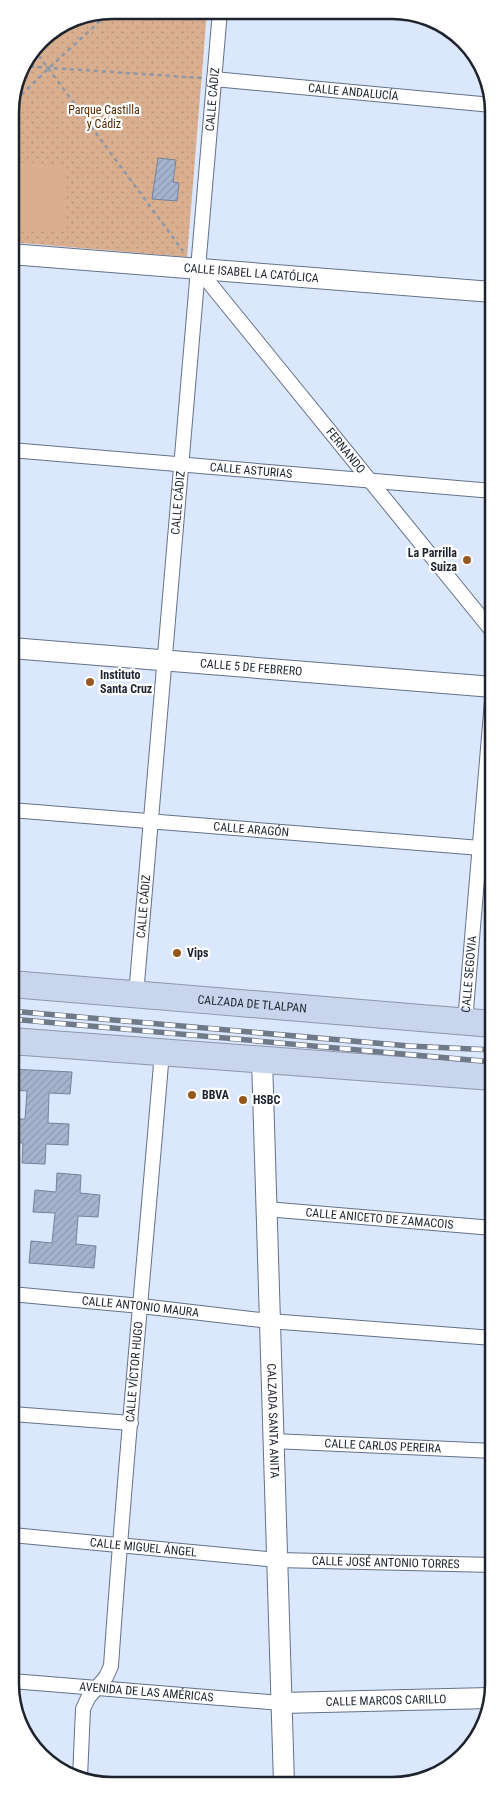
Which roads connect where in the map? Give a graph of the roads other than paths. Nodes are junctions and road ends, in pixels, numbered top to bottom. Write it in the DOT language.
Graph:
graph roads {
  1 [pos="219,19"];
  2 [pos="214,79"];
  3 [pos="484,104"];
  4 [pos="19,255"];
  5 [pos="198,269"];
  6 [pos="485,291"];
  7 [pos="19,451"];
  8 [pos="181,464"];
  9 [pos="370,482"];
  10 [pos="485,490"];
  11 [pos="485,622"];
  12 [pos="19,649"];
  13 [pos="165,660"];
  14 [pos="485,687"];
  15 [pos="19,811"];
  16 [pos="151,822"];
  17 [pos="485,848"];
  18 [pos="485,856"];
  19 [pos="19,985"];
  20 [pos="136,995"];
  21 [pos="465,1022"];
  22 [pos="485,1023"];
  23 [pos="19,1042"];
  24 [pos="162,1052"];
  25 [pos="262,1059"];
  26 [pos="485,1076"];
  27 [pos="266,1209"];
  28 [pos="485,1227"];
  29 [pos="19,1295"];
  30 [pos="141,1306"];
  31 [pos="270,1321"];
  32 [pos="485,1337"];
  33 [pos="19,1415"];
  34 [pos="131,1423"];
  35 [pos="273,1441"];
  36 [pos="485,1451"];
  37 [pos="19,1536"];
  38 [pos="120,1544"];
  39 [pos="277,1560"];
  40 [pos="485,1565"];
  41 [pos="19,1682"];
  42 [pos="97,1688"];
  43 [pos="484,1698"];
  44 [pos="281,1703"];
  45 [pos="80,1771"];
  46 [pos="284,1777"];
  1 -- 2 [label="street, CALLE CÁDIZ"];
  2 -- 3 [label="street, CALLE ANDALUCÍA"];
  2 -- 5 [label="street, CALLE CÁDIZ"];
  4 -- 5 [label="street, CALLE ISABEL LA CATÓLICA"];
  5 -- 6 [label="street, CALLE ISABEL LA CATÓLICA"];
  5 -- 8 [label="street, CALLE CÁDIZ"];
  5 -- 9 [label="street, FERNANDO"];
  7 -- 8 [label="street, CALLE ASTURIAS"];
  8 -- 9 [label="street, CALLE ASTURIAS"];
  8 -- 13 [label="street, CALLE CÁDIZ"];
  9 -- 10 [label="street, CALLE ASTURIAS"];
  9 -- 11 [label="street, FERNANDO"];
  12 -- 13 [label="street, CALLE 5 DE FEBRERO"];
  13 -- 14 [label="street, CALLE 5 DE FEBRERO"];
  13 -- 16 [label="street, CALLE CÁDIZ"];
  15 -- 16 [label="street, CALLE ARAGÓN"];
  16 -- 17 [label="street, CALLE ARAGÓN"];
  16 -- 20 [label="street, CALLE CÁDIZ"];
  18 -- 21 [label="street, CALLE SEGOVIA"];
  19 -- 20 [label="highway, CALZADA DE TLALPAN"];
  20 -- 21 [label="highway, CALZADA DE TLALPAN"];
  21 -- 22 [label="highway, CALZADA DE TLALPAN"];
  23 -- 24 [label="highway"];
  24 -- 25 [label="highway"];
  24 -- 30 [label="street, CALLE VÍCTOR HUGO"];
  25 -- 26 [label="highway"];
  25 -- 27 [label="street, CALZADA SANTA ANITA"];
  27 -- 28 [label="street, CALLE ANICETO DE ZAMACOIS"];
  27 -- 31 [label="street, CALZADA SANTA ANITA"];
  29 -- 30 [label="street, CALLE ANTONIO MAURA"];
  30 -- 31 [label="street, CALLE ANTONIO MAURA"];
  30 -- 34 [label="street, CALLE VÍCTOR HUGO"];
  31 -- 32 [label="street, CALLE ANTONIO MAURA"];
  31 -- 35 [label="street, CALZADA SANTA ANITA"];
  33 -- 34 [label="street"];
  34 -- 38 [label="street, CALLE VÍCTOR HUGO"];
  35 -- 36 [label="street, CALLE CARLOS PEREIRA"];
  35 -- 39 [label="street, CALZADA SANTA ANITA"];
  37 -- 38 [label="street, CALLE MIGUEL ÁNGEL"];
  38 -- 39 [label="street, CALLE MIGUEL ÁNGEL"];
  38 -- 42 [label="street, CALLE VÍCTOR HUGO"];
  39 -- 40 [label="street, CALLE JOSÉ ANTONIO TORRES"];
  39 -- 44 [label="street, CALZADA SANTA ANITA"];
  41 -- 42 [label="street, AVENIDA DE LAS AMÉRICAS"];
  42 -- 44 [label="street, AVENIDA DE LAS AMÉRICAS"];
  42 -- 45 [label="street, CALLE VÍCTOR HUGO"];
  43 -- 44 [label="street, CALLE MARCOS CARILLO"];
  44 -- 46 [label="street, CALZADA SANTA ANITA"];
}
